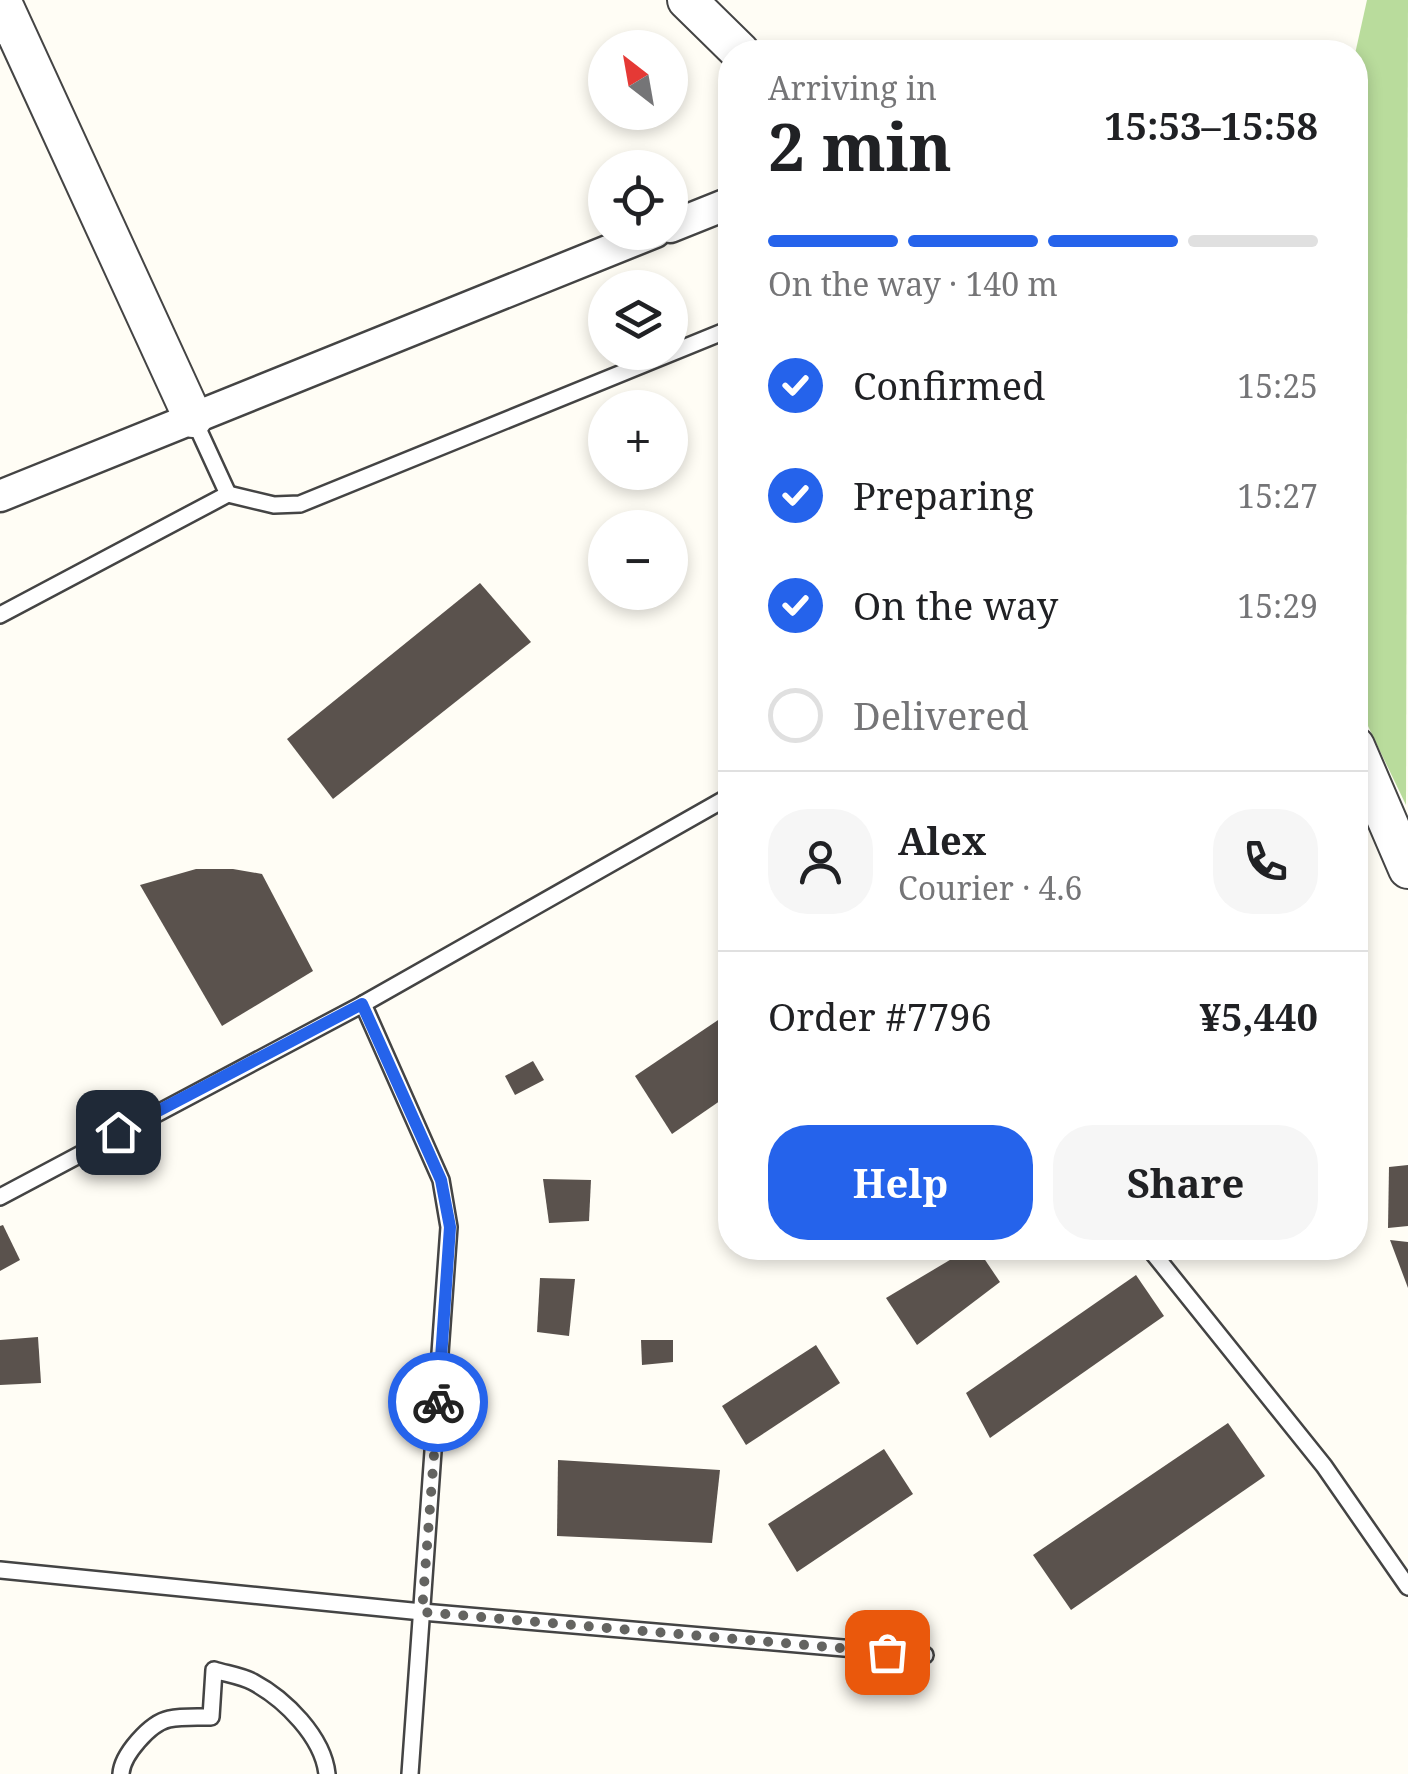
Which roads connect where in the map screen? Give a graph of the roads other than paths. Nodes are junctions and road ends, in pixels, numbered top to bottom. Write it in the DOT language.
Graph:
graph roads {
  1 [pos="0,0"];
  2 [pos="688,0"];
  3 [pos="728,40"];
  4 [pos="718,207"];
  5 [pos="688,220"];
  6 [pos="611,250"];
  7 [pos="718,334"];
  8 [pos="193,418"];
  9 [pos="228,494"];
  10 [pos="0,496"];
  11 [pos="0,615"];
  12 [pos="1368,776"];
  13 [pos="718,803"];
  14 [pos="1408,869"];
  15 [pos="362,1004"];
  16 [pos="0,1197"];
  17 [pos="1158,1260"];
  18 [pos="0,1570"];
  19 [pos="1408,1587"];
  20 [pos="422,1612"];
  21 [pos="926,1655"];
  22 [pos="121,1774"];
  23 [pos="327,1774"];
  24 [pos="410,1774"];
  1 -- 8 [label="street"];
  2 -- 3 [label="street"];
  4 -- 5 [label="street"];
  6 -- 8 [label="street"];
  7 -- 9 [label="lane"];
  8 -- 9 [label="lane"];
  8 -- 10 [label="street"];
  9 -- 11 [label="lane"];
  12 -- 14 [label="street"];
  13 -- 15 [label="lane"];
  15 -- 16 [label="lane"];
  15 -- 20 [label="lane"];
  17 -- 19 [label="lane"];
  18 -- 20 [label="lane"];
  20 -- 21 [label="lane"];
  20 -- 24 [label="lane"];
  22 -- 23 [label="lane"];
}
